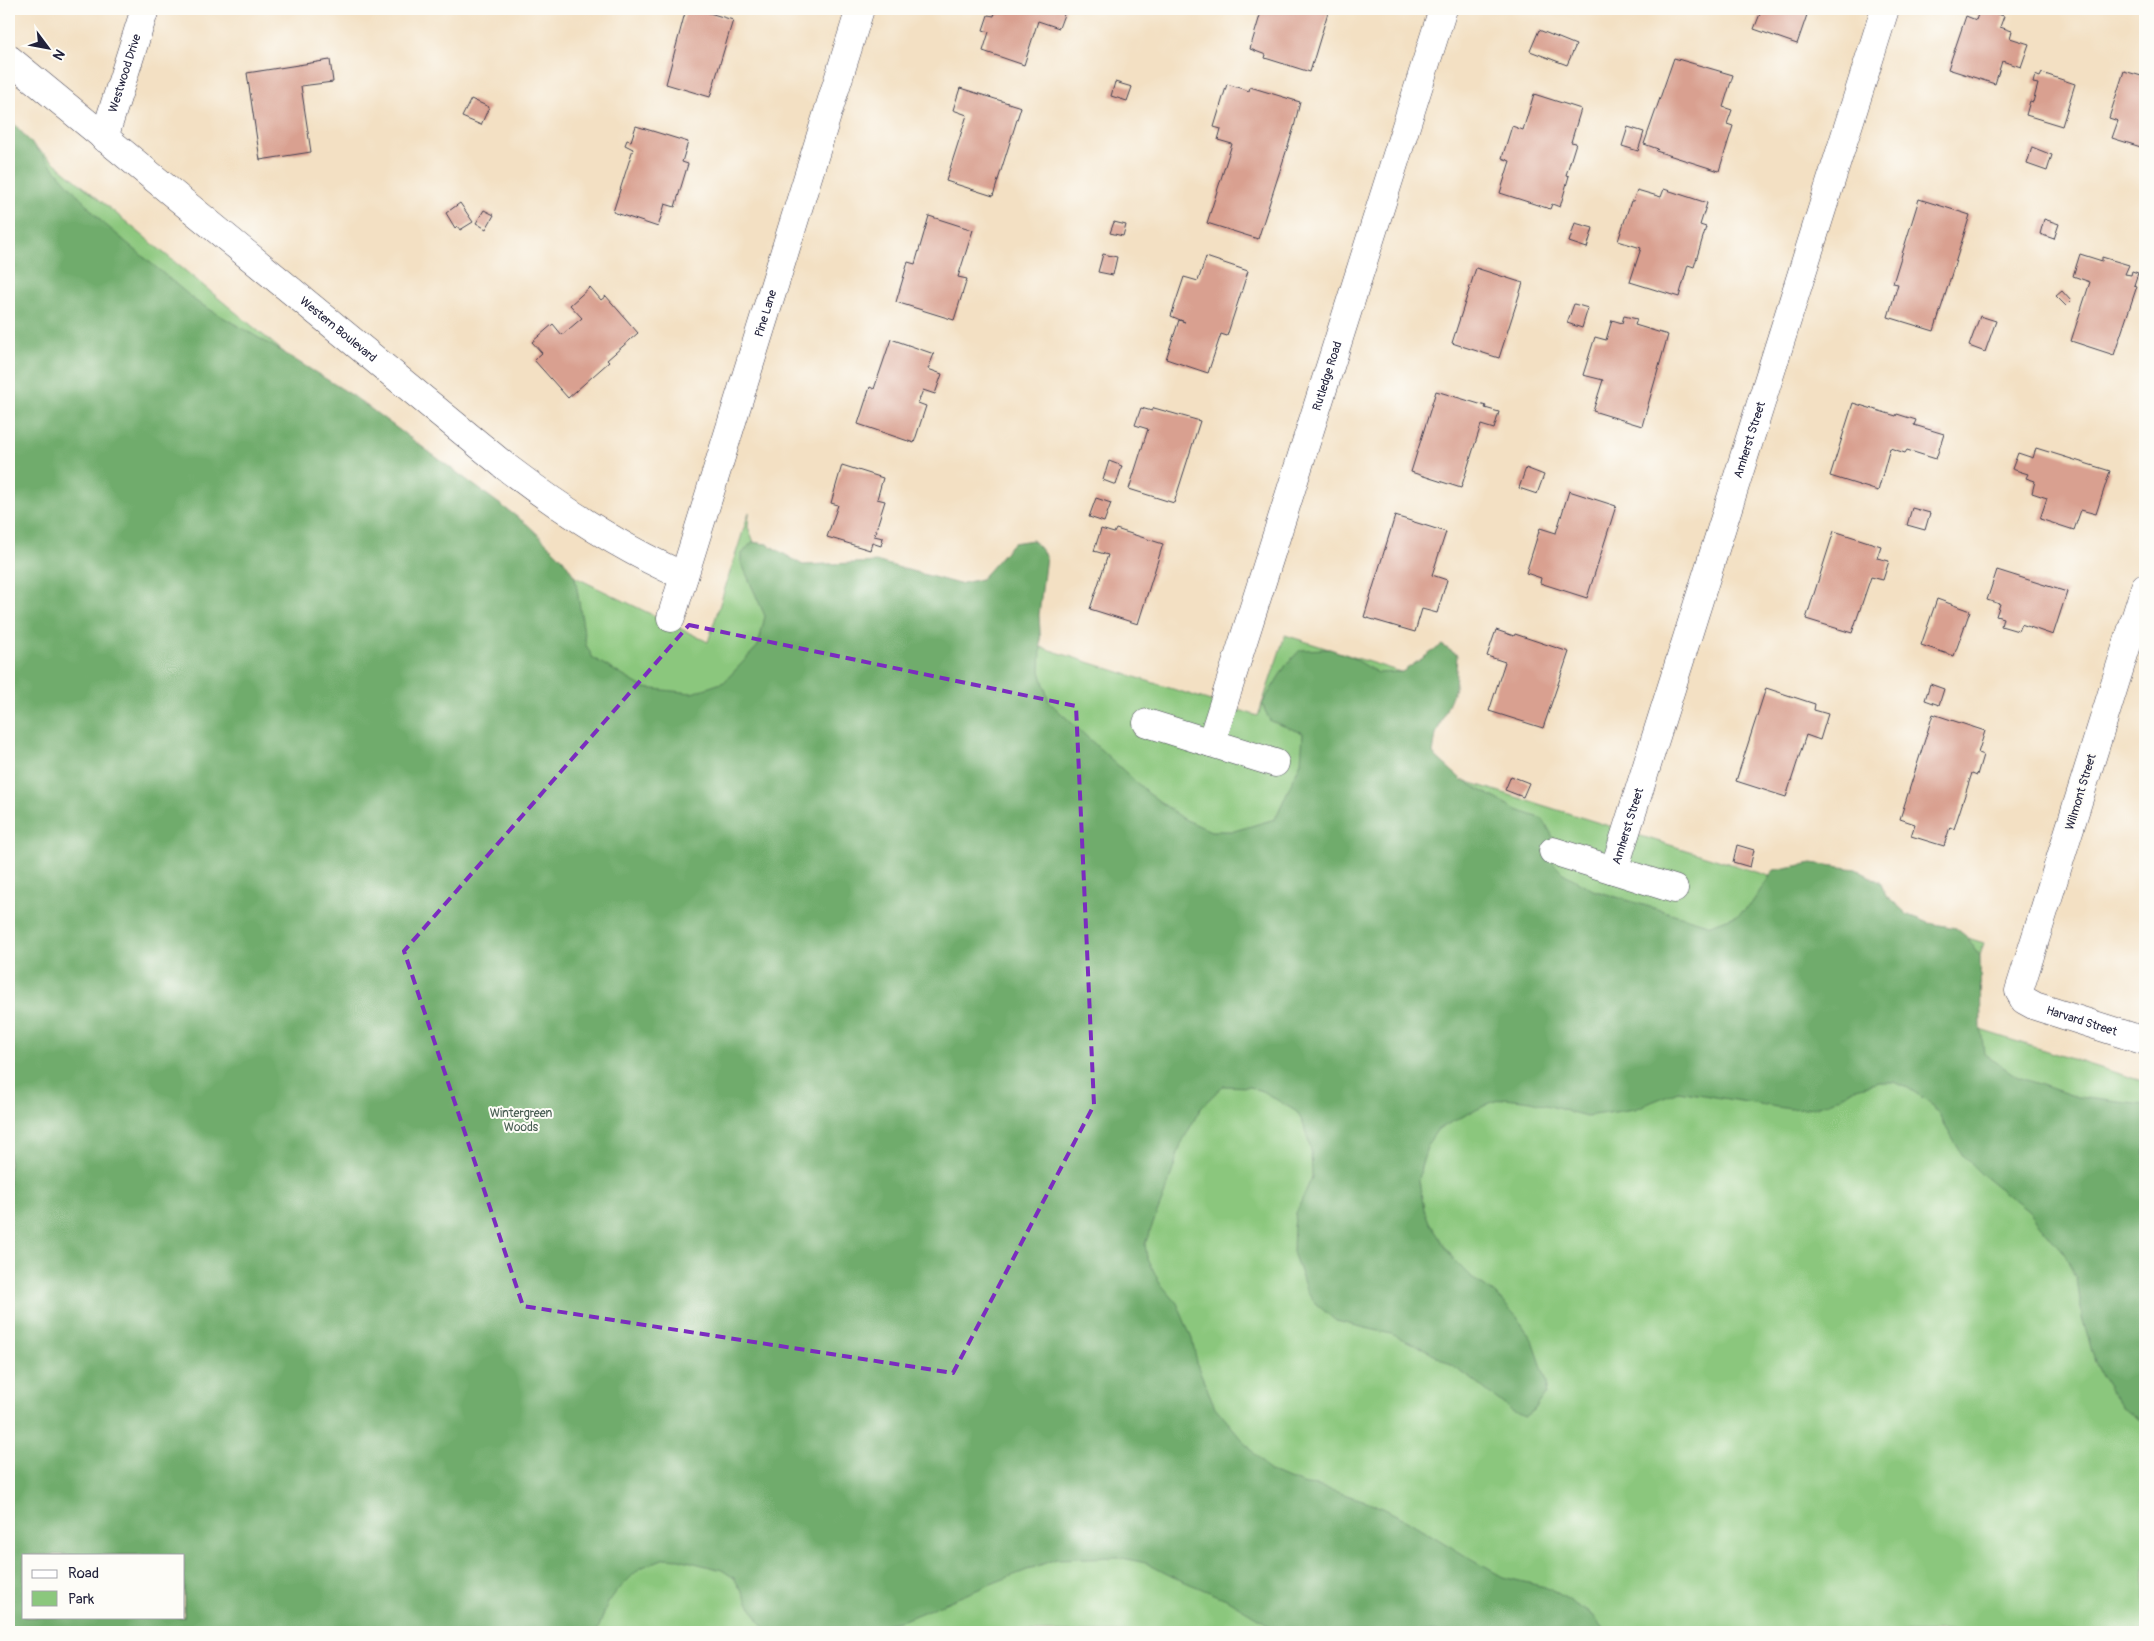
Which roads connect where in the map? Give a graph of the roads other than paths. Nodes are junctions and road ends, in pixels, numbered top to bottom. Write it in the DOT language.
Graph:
graph roads {
  1 [pos="145,9"];
  2 [pos="860,9"];
  3 [pos="1443,9"];
  4 [pos="1885,9"];
  5 [pos="9,59"];
  6 [pos="104,138"];
  7 [pos="684,576"];
  8 [pos="2145,587"];
  9 [pos="671,618"];
  10 [pos="1147,723"];
  11 [pos="1211,743"];
  12 [pos="1274,763"];
  13 [pos="1553,851"];
  14 [pos="1614,870"];
  15 [pos="1674,889"];
  16 [pos="2021,997"];
  17 [pos="2145,1041"];
  1 -- 6 [label="street, Westwood Drive"];
  2 -- 7 [label="street, Pine Lane"];
  3 -- 11 [label="street, Rutledge Road"];
  4 -- 14 [label="street, Amherst Street"];
  5 -- 6 [label="street, Western Boulevard"];
  6 -- 7 [label="street, Western Boulevard"];
  7 -- 9 [label="street, Pine Lane"];
  8 -- 16 [label="street, Wilmont Street"];
  10 -- 11 [label="street"];
  11 -- 12 [label="street"];
  13 -- 14 [label="street, Amherst Street"];
  14 -- 15 [label="street, Amherst Street"];
  16 -- 17 [label="street, Harvard Street"];
}
